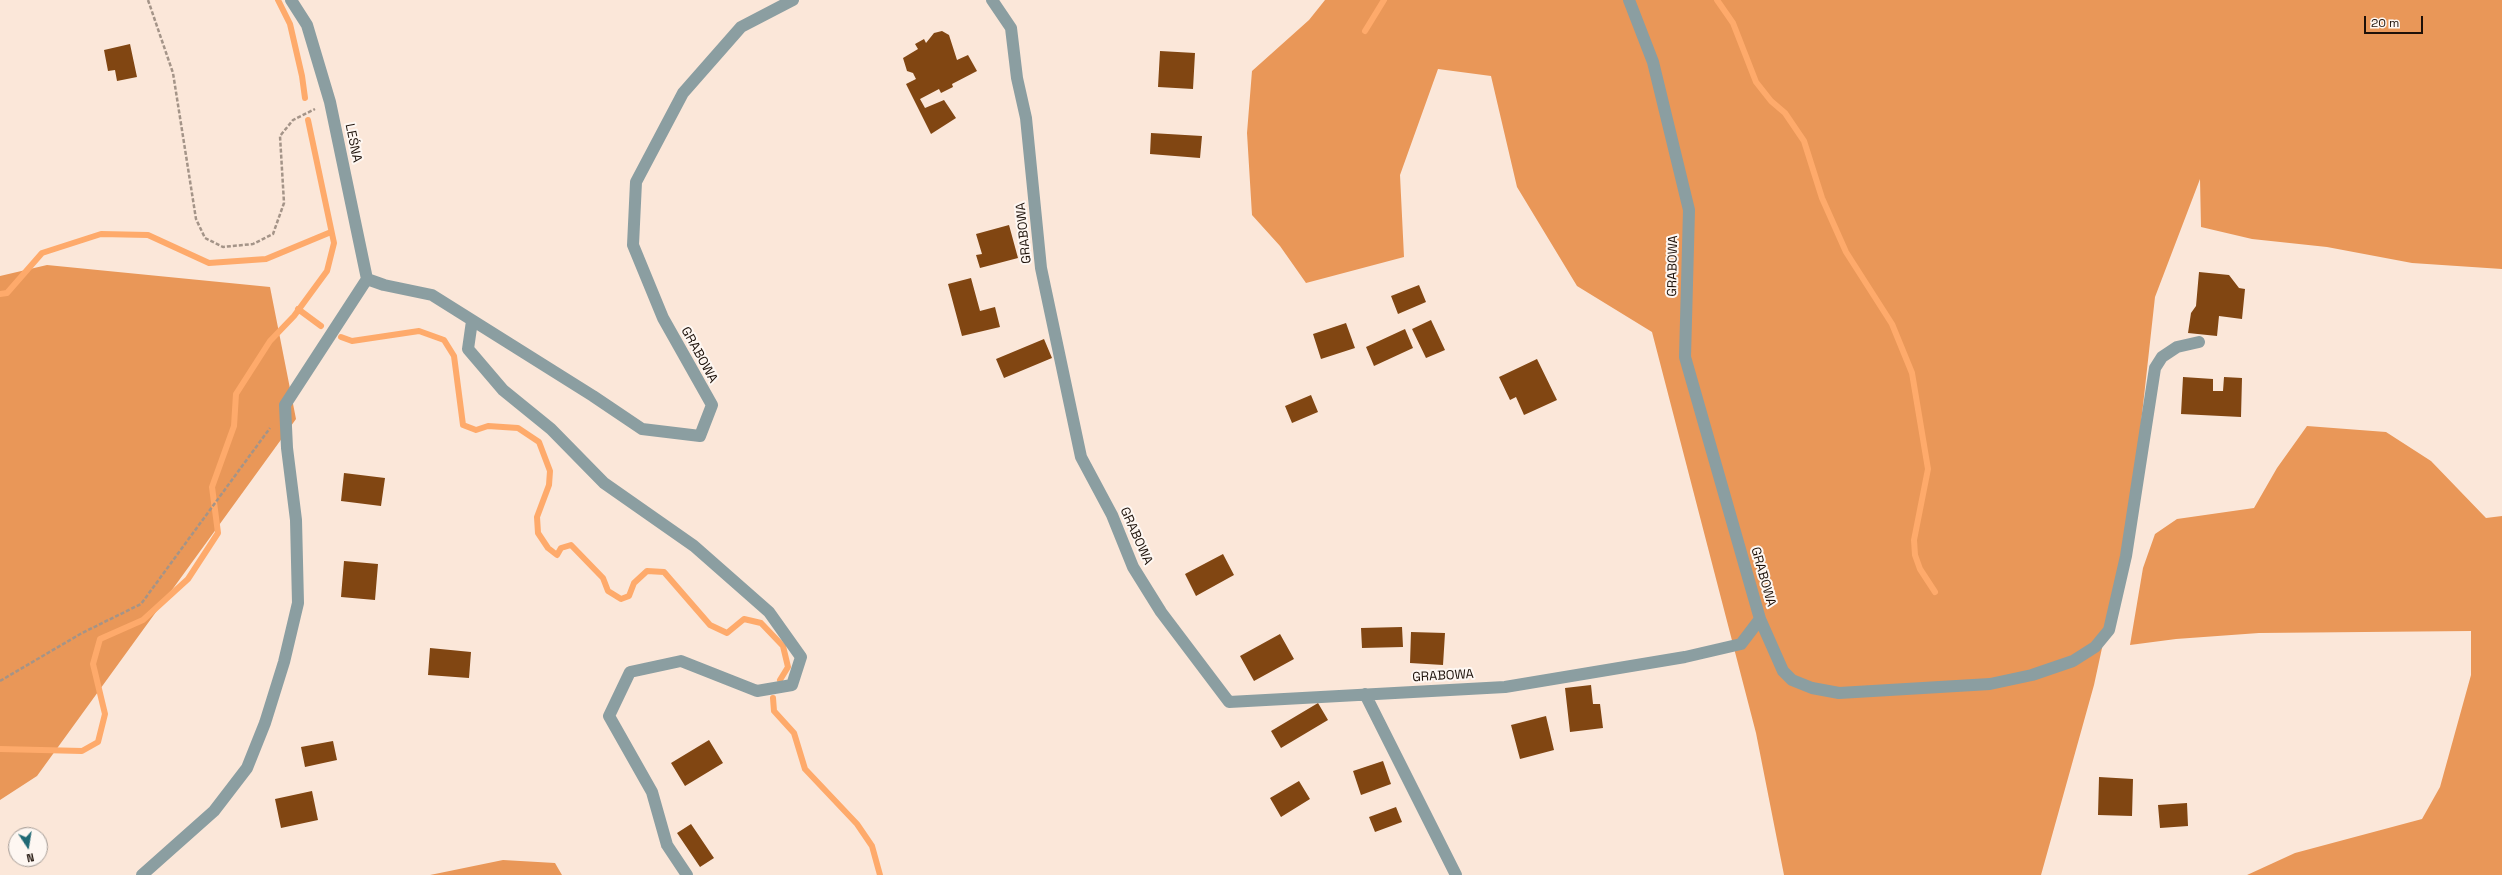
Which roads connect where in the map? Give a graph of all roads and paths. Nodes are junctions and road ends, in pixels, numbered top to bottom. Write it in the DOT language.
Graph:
graph roads {
  1 [pos="148,0"];
  2 [pos="291,0"];
  3 [pos="793,0"];
  4 [pos="992,0"];
  5 [pos="1629,0"];
  6 [pos="330,102"];
  7 [pos="367,279"];
  8 [pos="472,322"];
  9 [pos="2199,342"];
  10 [pos="285,405"];
  11 [pos="1760,619"];
  12 [pos="0,681"];
  13 [pos="1365,694"];
  14 [pos="142,875"];
  15 [pos="687,875"];
  16 [pos="1456,875"];
  1 -- 6 [label="path"];
  2 -- 6 [label="street, LEŚNA"];
  3 -- 8 [label="street, GRABOWA"];
  4 -- 13 [label="street, GRABOWA"];
  5 -- 11 [label="street, GRABOWA"];
  6 -- 7 [label="street, LEŚNA"];
  7 -- 8 [label="street, GRABOWA"];
  7 -- 10 [label="street"];
  8 -- 15 [label="street"];
  9 -- 11 [label="street"];
  10 -- 12 [label="path"];
  10 -- 14 [label="street"];
  11 -- 13 [label="street, GRABOWA"];
  13 -- 16 [label="street"];
}
